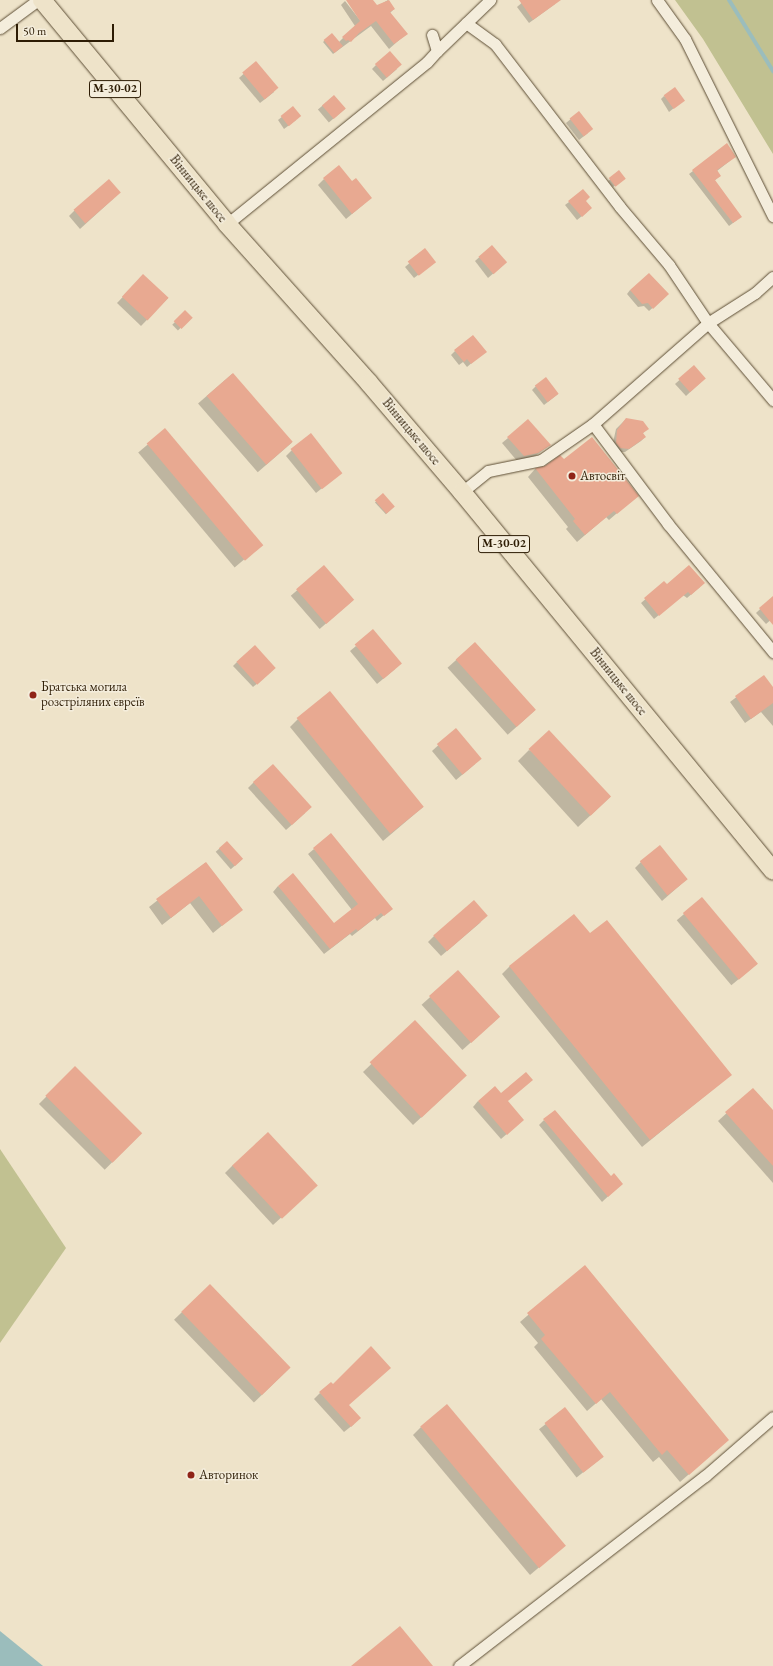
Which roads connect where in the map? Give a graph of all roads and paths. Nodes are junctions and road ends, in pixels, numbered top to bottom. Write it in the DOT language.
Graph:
graph roads {
  1 [pos="38,0"];
  2 [pos="42,0"];
  3 [pos="490,0"];
  4 [pos="657,0"];
  5 [pos="466,23"];
  6 [pos="0,28"];
  7 [pos="773,216"];
  8 [pos="226,224"];
  9 [pos="773,277"];
  10 [pos="708,323"];
  11 [pos="773,400"];
  12 [pos="593,424"];
  13 [pos="462,492"];
  14 [pos="773,652"];
  15 [pos="773,871"];
  16 [pos="773,1417"];
  17 [pos="459,1666"];
  1 -- 6 [label="street"];
  2 -- 8 [label="main road, Вінницьке шосе / М-30-02"];
  3 -- 5 [label="street"];
  4 -- 7 [label="street"];
  5 -- 8 [label="street"];
  5 -- 10 [label="street"];
  8 -- 13 [label="main road, Вінницьке шосе / М-30-02"];
  9 -- 10 [label="street"];
  10 -- 11 [label="street"];
  10 -- 12 [label="street"];
  12 -- 13 [label="street"];
  12 -- 14 [label="street"];
  13 -- 15 [label="main road, Вінницьке шосе / М-30-02"];
  16 -- 17 [label="street"];
}
